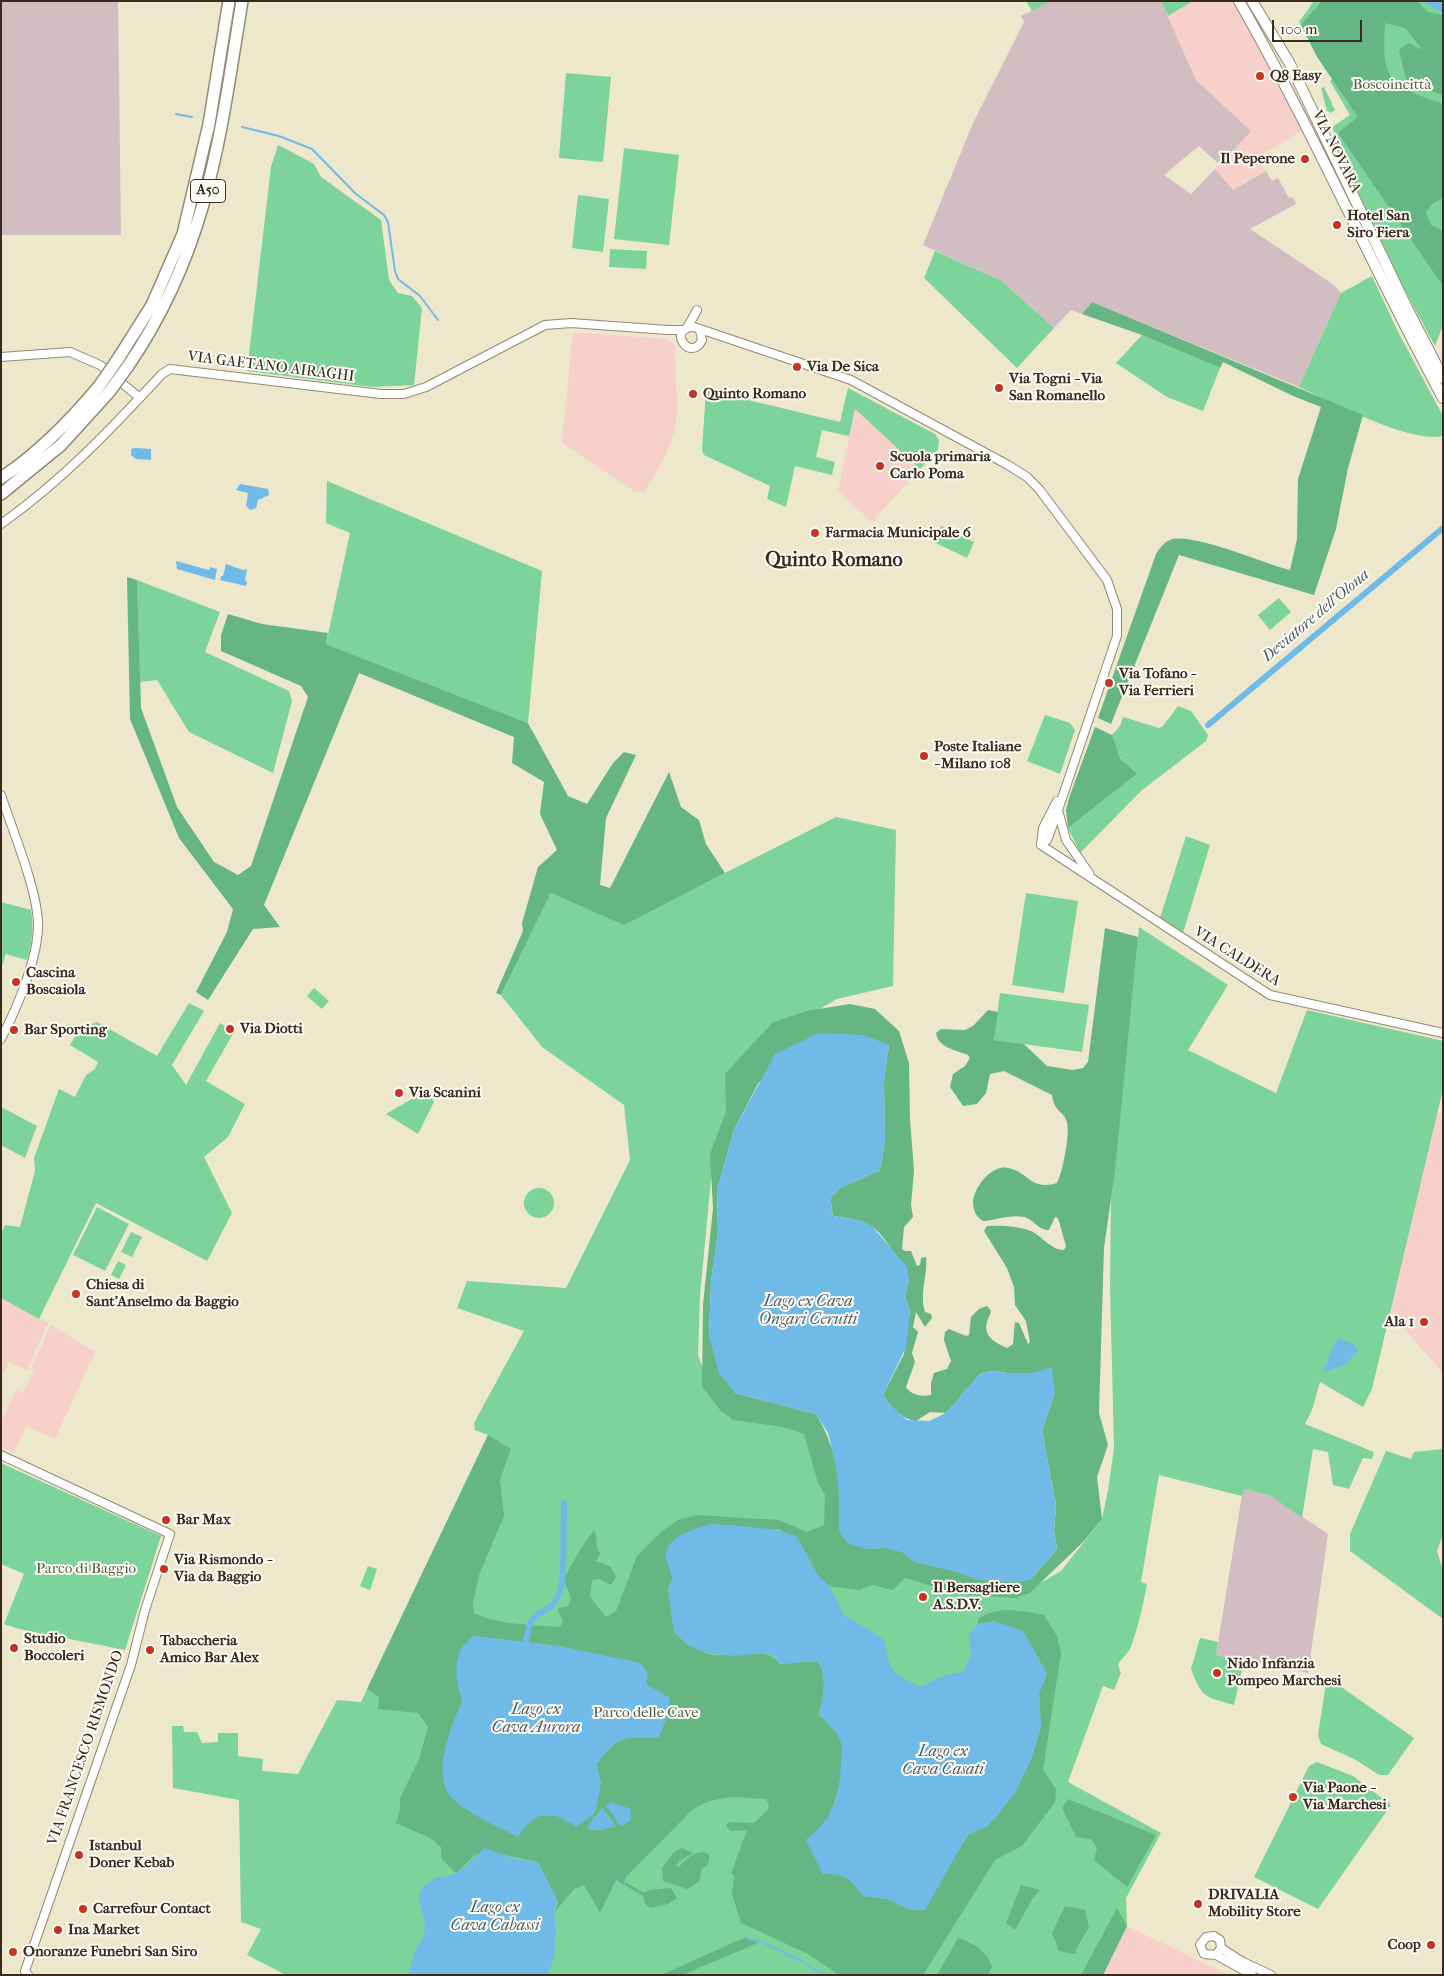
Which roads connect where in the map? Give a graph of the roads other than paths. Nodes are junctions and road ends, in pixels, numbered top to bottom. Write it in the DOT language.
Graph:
graph roads {
  1 [pos="229,1"];
  2 [pos="242,1"];
  3 [pos="1239,1"];
  4 [pos="1252,1"];
  5 [pos="1298,81"];
  6 [pos="1286,88"];
  7 [pos="686,329"];
  8 [pos="698,329"];
  9 [pos="668,330"];
  10 [pos="723,337"];
  11 [pos="681,339"];
  12 [pos="702,340"];
  13 [pos="1,357"];
  14 [pos="1443,378"];
  15 [pos="140,398"];
  16 [pos="1443,398"];
  17 [pos="1,478"];
  18 [pos="1,494"];
  19 [pos="1,524"];
  20 [pos="1064,789"];
  21 [pos="1,795"];
  22 [pos="1058,808"];
  23 [pos="1041,845"];
  24 [pos="1097,882"];
  25 [pos="1443,1033"];
  26 [pos="1,1039"];
  27 [pos="1,1455"];
  28 [pos="1219,1949"];
  29 [pos="26,1973"];
  30 [pos="1252,1975"];
  31 [pos="1271,1975"];
  1 -- 17 [label="highway, A50, bridge"];
  2 -- 18 [label="highway, A50, bridge"];
  3 -- 6 [label="main road, VIA NOVARA"];
  4 -- 5 [label="main road, VIA NOVARA"];
  5 -- 6 [label="main road"];
  5 -- 14 [label="main road, VIA NOVARA"];
  6 -- 16 [label="main road, VIA NOVARA"];
  7 -- 8 [label="street"];
  7 -- 8 [label="street"];
  7 -- 9 [label="street"];
  7 -- 11 [label="street"];
  8 -- 10 [label="street"];
  8 -- 12 [label="street"];
  9 -- 11 [label="street"];
  9 -- 15 [label="street, VIA GAETANO AIRAGHI"];
  10 -- 12 [label="street"];
  10 -- 20 [label="street"];
  11 -- 12 [label="street"];
  13 -- 15 [label="street"];
  15 -- 19 [label="street, VIA GAETANO AIRAGHI"];
  20 -- 22 [label="street"];
  20 -- 23 [label="street"];
  21 -- 26 [label="street"];
  22 -- 23 [label="street"];
  22 -- 24 [label="street"];
  23 -- 24 [label="street, VIA CALDERA"];
  24 -- 25 [label="street, VIA CALDERA"];
  27 -- 29 [label="street, VIA FRANCESCO RISMONDO"];
  28 -- 28 [label="street"];
  28 -- 30 [label="street"];
  28 -- 31 [label="street"];
}
